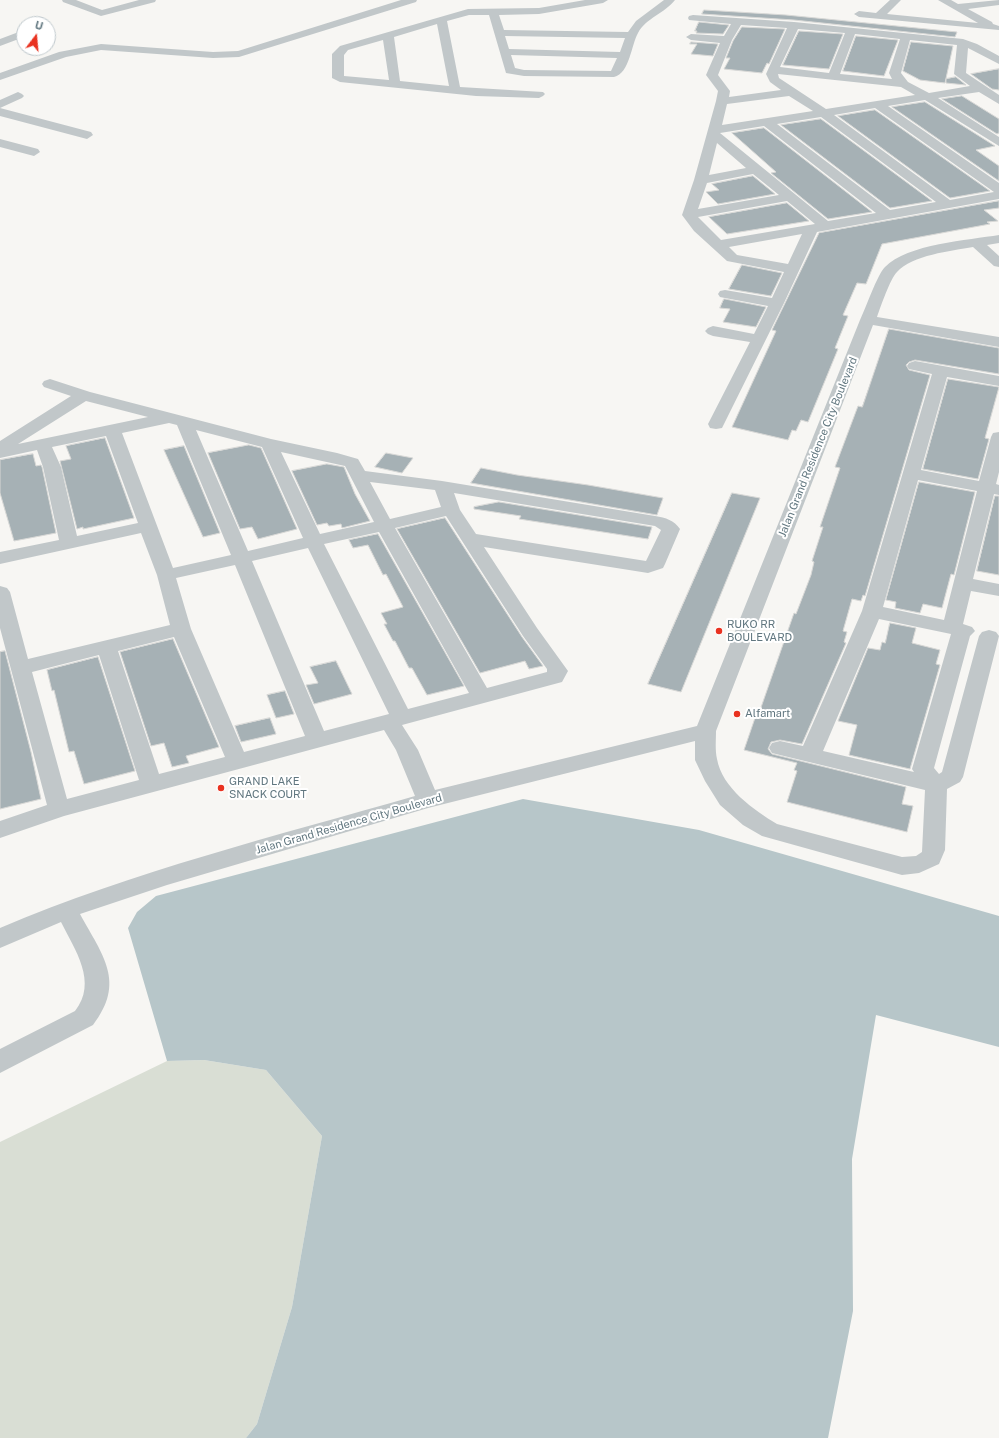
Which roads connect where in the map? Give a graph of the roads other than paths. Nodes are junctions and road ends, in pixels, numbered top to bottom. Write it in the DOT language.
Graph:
graph roads {
  1 [pos="67,0"];
  2 [pos="151,0"];
  3 [pos="412,0"];
  4 [pos="603,0"];
  5 [pos="608,0"];
  6 [pos="670,0"];
  7 [pos="896,0"];
  8 [pos="943,0"];
  9 [pos="998,1"];
  10 [pos="957,7"];
  11 [pos="539,11"];
  12 [pos="493,12"];
  13 [pos="859,14"];
  14 [pos="878,16"];
  15 [pos="693,18"];
  16 [pos="442,21"];
  17 [pos="738,21"];
  18 [pos="794,25"];
  19 [pos="998,29"];
  20 [pos="851,31"];
  21 [pos="498,33"];
  22 [pos="388,34"];
  23 [pos="631,35"];
  24 [pos="906,36"];
  25 [pos="16,37"];
  26 [pos="691,37"];
  27 [pos="727,40"];
  28 [pos="963,42"];
  29 [pos="0,43"];
  30 [pos="505,52"];
  31 [pos="623,55"];
  32 [pos="999,61"];
  33 [pos="772,70"];
  34 [pos="833,76"];
  35 [pos="0,77"];
  36 [pos="395,83"];
  37 [pos="904,84"];
  38 [pos="980,88"];
  39 [pos="455,89"];
  40 [pos="789,92"];
  41 [pos="539,94"];
  42 [pos="18,96"];
  43 [pos="926,96"];
  44 [pos="999,100"];
  45 [pos="722,101"];
  46 [pos="877,104"];
  47 [pos="0,105"];
  48 [pos="0,112"];
  49 [pos="822,112"];
  50 [pos="767,122"];
  51 [pos="715,132"];
  52 [pos="87,135"];
  53 [pos="999,142"];
  54 [pos="0,143"];
  55 [pos="34,152"];
  56 [pos="756,170"];
  57 [pos="702,180"];
  58 [pos="999,189"];
  59 [pos="999,195"];
  60 [pos="788,197"];
  61 [pos="947,204"];
  62 [pos="886,214"];
  63 [pos="689,215"];
  64 [pos="819,227"];
  65 [pos="999,239"];
  66 [pos="976,244"];
  67 [pos="718,245"];
  68 [pos="999,263"];
  69 [pos="792,269"];
  70 [pos="726,294"];
  71 [pos="777,303"];
  72 [pos="868,320"];
  73 [pos="713,331"];
  74 [pos="759,339"];
  75 [pos="999,342"];
  76 [pos="915,366"];
  77 [pos="941,371"];
  78 [pos="999,381"];
  79 [pos="50,384"];
  80 [pos="84,395"];
  81 [pos="177,419"];
  82 [pos="716,424"];
  83 [pos="113,431"];
  84 [pos="999,437"];
  85 [pos="269,444"];
  86 [pos="44,445"];
  87 [pos="0,448"];
  88 [pos="0,453"];
  89 [pos="911,473"];
  90 [pos="358,475"];
  91 [pos="442,486"];
  92 [pos="993,488"];
  93 [pos="451,510"];
  94 [pos="147,526"];
  95 [pos="384,526"];
  96 [pos="470,539"];
  97 [pos="314,542"];
  98 [pos="69,543"];
  99 [pos="0,558"];
  100 [pos="240,559"];
  101 [pos="166,574"];
  102 [pos="962,582"];
  103 [pos="999,590"];
  104 [pos="1,605"];
  105 [pos="872,611"];
  106 [pos="957,629"];
  107 [pos="181,630"];
  108 [pos="994,637"];
  109 [pos="107,648"];
  110 [pos="20,668"];
  111 [pos="481,696"];
  112 [pos="395,720"];
  113 [pos="705,731"];
  114 [pos="317,739"];
  115 [pos="780,748"];
  116 [pos="810,755"];
  117 [pos="237,761"];
  118 [pos="152,785"];
  119 [pos="935,785"];
  120 [pos="428,800"];
  121 [pos="59,809"];
  122 [pos="0,830"];
  123 [pos="66,910"];
  124 [pos="0,938"];
  125 [pos="0,1062"];
  1 -- 2 [label="street"];
  3 -- 35 [label="street"];
  4 -- 11 [label="street"];
  5 -- 11 [label="street"];
  6 -- 23 [label="street"];
  7 -- 14 [label="street"];
  8 -- 10 [label="street"];
  9 -- 10 [label="street"];
  10 -- 19 [label="street"];
  11 -- 12 [label="street"];
  12 -- 16 [label="street"];
  12 -- 21 [label="street"];
  13 -- 14 [label="street"];
  14 -- 19 [label="street"];
  15 -- 17 [label="street"];
  16 -- 22 [label="street"];
  16 -- 39 [label="street"];
  17 -- 18 [label="street"];
  17 -- 27 [label="street"];
  18 -- 20 [label="street"];
  18 -- 33 [label="street"];
  20 -- 24 [label="street"];
  20 -- 34 [label="street"];
  21 -- 23 [label="street"];
  21 -- 30 [label="street"];
  22 -- 36 [label="street"];
  22 -- 36 [label="street"];
  23 -- 31 [label="street"];
  24 -- 28 [label="street"];
  24 -- 37 [label="street"];
  25 -- 29 [label="street"];
  26 -- 27 [label="street"];
  27 -- 45 [label="street"];
  28 -- 32 [label="street"];
  28 -- 38 [label="street"];
  30 -- 31 [label="street"];
  30 -- 31 [label="street"];
  33 -- 34 [label="street"];
  33 -- 40 [label="street"];
  34 -- 37 [label="street"];
  36 -- 39 [label="street"];
  37 -- 43 [label="street"];
  38 -- 43 [label="street"];
  38 -- 44 [label="street"];
  39 -- 41 [label="street"];
  40 -- 45 [label="street"];
  40 -- 49 [label="street"];
  42 -- 47 [label="street"];
  43 -- 46 [label="street"];
  43 -- 53 [label="street"];
  45 -- 51 [label="street"];
  46 -- 49 [label="street"];
  46 -- 58 [label="street"];
  48 -- 52 [label="street"];
  49 -- 50 [label="street"];
  49 -- 61 [label="street"];
  50 -- 51 [label="street"];
  50 -- 62 [label="street"];
  51 -- 56 [label="street"];
  51 -- 57 [label="street"];
  54 -- 55 [label="street"];
  56 -- 57 [label="street"];
  56 -- 60 [label="street"];
  57 -- 63 [label="street"];
  59 -- 61 [label="street"];
  60 -- 63 [label="street"];
  60 -- 64 [label="street"];
  61 -- 62 [label="street"];
  62 -- 64 [label="street"];
  63 -- 67 [label="street"];
  64 -- 67 [label="street"];
  64 -- 69 [label="street"];
  65 -- 66 [label="street, Jalan Grand Residence City Boulevard"];
  66 -- 68 [label="street"];
  66 -- 72 [label="street, Jalan Grand Residence City Boulevard"];
  67 -- 69 [label="street"];
  69 -- 71 [label="street"];
  70 -- 71 [label="street"];
  71 -- 74 [label="street"];
  72 -- 75 [label="street"];
  72 -- 113 [label="street, Jalan Grand Residence City Boulevard"];
  73 -- 74 [label="street"];
  74 -- 82 [label="street"];
  76 -- 77 [label="street"];
  77 -- 78 [label="street"];
  77 -- 89 [label="street"];
  79 -- 80 [label="street"];
  80 -- 81 [label="street"];
  80 -- 87 [label="street"];
  81 -- 83 [label="street"];
  81 -- 85 [label="street"];
  81 -- 100 [label="street"];
  83 -- 86 [label="street"];
  83 -- 94 [label="street"];
  84 -- 92 [label="street"];
  85 -- 90 [label="street"];
  85 -- 97 [label="street"];
  86 -- 88 [label="street"];
  86 -- 98 [label="street"];
  89 -- 92 [label="street"];
  89 -- 105 [label="street"];
  90 -- 91 [label="street"];
  90 -- 95 [label="street"];
  91 -- 93 [label="street"];
  91 -- 96 [label="street"];
  92 -- 102 [label="street"];
  93 -- 95 [label="street"];
  93 -- 96 [label="street"];
  94 -- 98 [label="street"];
  94 -- 101 [label="street"];
  95 -- 97 [label="street"];
  95 -- 111 [label="street"];
  96 -- 111 [label="street"];
  97 -- 100 [label="street"];
  97 -- 112 [label="street"];
  98 -- 99 [label="street"];
  100 -- 101 [label="street"];
  100 -- 114 [label="street"];
  101 -- 107 [label="street"];
  102 -- 103 [label="street"];
  102 -- 106 [label="street"];
  104 -- 110 [label="street"];
  105 -- 106 [label="street"];
  105 -- 116 [label="street"];
  106 -- 108 [label="street"];
  106 -- 119 [label="street"];
  107 -- 109 [label="street"];
  107 -- 117 [label="street"];
  108 -- 119 [label="street"];
  109 -- 110 [label="street"];
  109 -- 118 [label="street"];
  110 -- 121 [label="street"];
  111 -- 112 [label="street"];
  112 -- 114 [label="street"];
  112 -- 120 [label="street"];
  113 -- 119 [label="street, Jalan Grand Residence City Boulevard"];
  113 -- 120 [label="street, Jalan Grand Residence City Boulevard"];
  114 -- 117 [label="street"];
  115 -- 116 [label="street"];
  116 -- 119 [label="street"];
  117 -- 118 [label="street"];
  118 -- 121 [label="street"];
  120 -- 123 [label="street, Jalan Grand Residence City Boulevard"];
  121 -- 122 [label="street"];
  123 -- 124 [label="street, Jalan Grand Residence City Boulevard"];
  123 -- 125 [label="street"];
}
